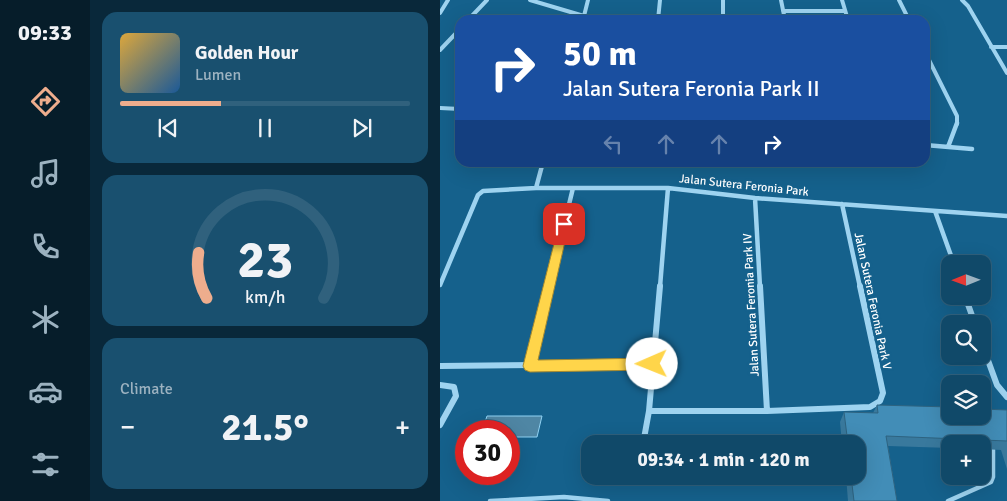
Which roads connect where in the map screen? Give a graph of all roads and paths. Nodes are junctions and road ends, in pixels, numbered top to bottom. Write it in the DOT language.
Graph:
graph roads {
  1 [pos="448,0"];
  2 [pos="487,0"];
  3 [pos="530,0"];
  4 [pos="588,0"];
  5 [pos="660,0"];
  6 [pos="723,0"];
  7 [pos="781,0"];
  8 [pos="842,0"];
  9 [pos="900,0"];
  10 [pos="962,0"];
  11 [pos="783,11"];
  12 [pos="846,11"];
  13 [pos="440,14"];
  14 [pos="473,15"];
  15 [pos="575,15"];
  16 [pos="585,15"];
  17 [pos="658,15"];
  18 [pos="723,15"];
  19 [pos="784,15"];
  20 [pos="847,15"];
  21 [pos="907,15"];
  22 [pos="455,34"];
  23 [pos="991,47"];
  24 [pos="1007,47"];
  25 [pos="440,50"];
  26 [pos="930,62"];
  27 [pos="1007,73"];
  28 [pos="440,108"];
  29 [pos="455,109"];
  30 [pos="930,145"];
  31 [pos="948,147"];
  32 [pos="972,149"];
  33 [pos="542,167"];
  34 [pos="536,188"];
  35 [pos="573,188"];
  36 [pos="668,188"];
  37 [pos="755,198"];
  38 [pos="842,204"];
  39 [pos="935,211"];
  40 [pos="1007,216"];
  41 [pos="951,255"];
  42 [pos="440,268"];
  43 [pos="447,268"];
  44 [pos="440,285"];
  45 [pos="652,364"];
  46 [pos="990,365"];
  47 [pos="440,366"];
  48 [pos="530,366"];
  49 [pos="440,385"];
  50 [pos="1007,398"];
  51 [pos="649,411"];
  52 [pos="767,412"];
  53 [pos="440,425"];
  54 [pos="645,435"];
  55 [pos="993,443"];
  56 [pos="490,501"];
  57 [pos="608,501"];
  58 [pos="948,501"];
  1 -- 13 [label="street"];
  2 -- 14 [label="street"];
  3 -- 15 [label="street"];
  4 -- 16 [label="street"];
  5 -- 17 [label="street"];
  6 -- 18 [label="street"];
  7 -- 11 [label="street"];
  8 -- 12 [label="street"];
  9 -- 21 [label="street"];
  10 -- 23 [label="street"];
  11 -- 12 [label="street"];
  11 -- 19 [label="street"];
  12 -- 20 [label="street"];
  22 -- 25 [label="street"];
  23 -- 24 [label="street"];
  23 -- 27 [label="street"];
  26 -- 31 [label="street"];
  28 -- 29 [label="street"];
  30 -- 31 [label="street"];
  31 -- 32 [label="street"];
  33 -- 34 [label="street"];
  34 -- 35 [label="street, Jalan Sutera Feronia Park"];
  34 -- 43 [label="street, Jalan Sutera Feronia Park"];
  35 -- 36 [label="street, Jalan Sutera Feronia Park"];
  35 -- 48 [label="street"];
  36 -- 37 [label="street, Jalan Sutera Feronia Park"];
  36 -- 45 [label="street"];
  37 -- 38 [label="street, Jalan Sutera Feronia Park"];
  37 -- 52 [label="street, Jalan Sutera Feronia Park IV"];
  38 -- 39 [label="street, Jalan Sutera Feronia Park"];
  38 -- 52 [label="street, Jalan Sutera Feronia Park V"];
  39 -- 40 [label="street, Jalan Sutera Feronia Park"];
  39 -- 41 [label="street"];
  42 -- 43 [label="street"];
  43 -- 44 [label="street"];
  45 -- 48 [label="street"];
  45 -- 51 [label="street"];
  46 -- 50 [label="street"];
  47 -- 48 [label="street"];
  49 -- 53 [label="street"];
  51 -- 52 [label="street"];
  51 -- 54 [label="street"];
  55 -- 58 [label="lane"];
  56 -- 57 [label="lane"];
}
